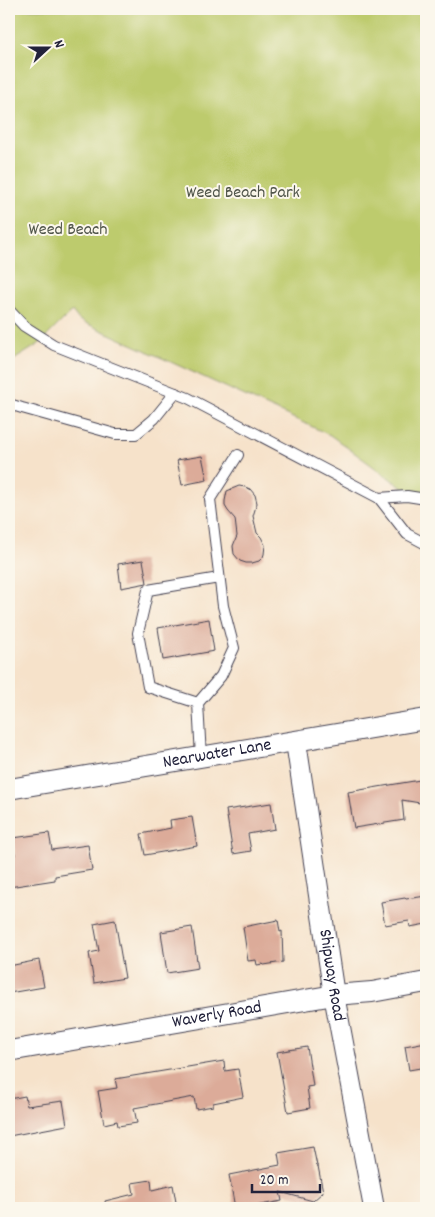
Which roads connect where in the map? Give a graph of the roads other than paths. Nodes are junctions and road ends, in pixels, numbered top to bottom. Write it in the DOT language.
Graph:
graph roads {
  1 [pos="9,310"];
  2 [pos="176,393"];
  3 [pos="9,404"];
  4 [pos="238,455"];
  5 [pos="379,498"];
  6 [pos="426,499"];
  7 [pos="426,544"];
  8 [pos="219,578"];
  9 [pos="198,703"];
  10 [pos="426,719"];
  11 [pos="296,742"];
  12 [pos="201,757"];
  13 [pos="9,789"];
  14 [pos="426,982"];
  15 [pos="334,995"];
  16 [pos="9,1051"];
  17 [pos="374,1208"];
  1 -- 2 [label="lane"];
  2 -- 3 [label="lane"];
  2 -- 5 [label="lane"];
  4 -- 8 [label="lane"];
  5 -- 6 [label="lane"];
  5 -- 7 [label="lane"];
  8 -- 9 [label="lane"];
  8 -- 9 [label="lane"];
  9 -- 12 [label="lane"];
  10 -- 11 [label="street, Nearwater Lane"];
  11 -- 12 [label="street, Nearwater Lane"];
  11 -- 15 [label="street, Shipway Road"];
  12 -- 13 [label="street, Nearwater Lane"];
  14 -- 15 [label="street, Waverly Road"];
  15 -- 16 [label="street, Waverly Road"];
  15 -- 17 [label="street, Shipway Road"];
}
